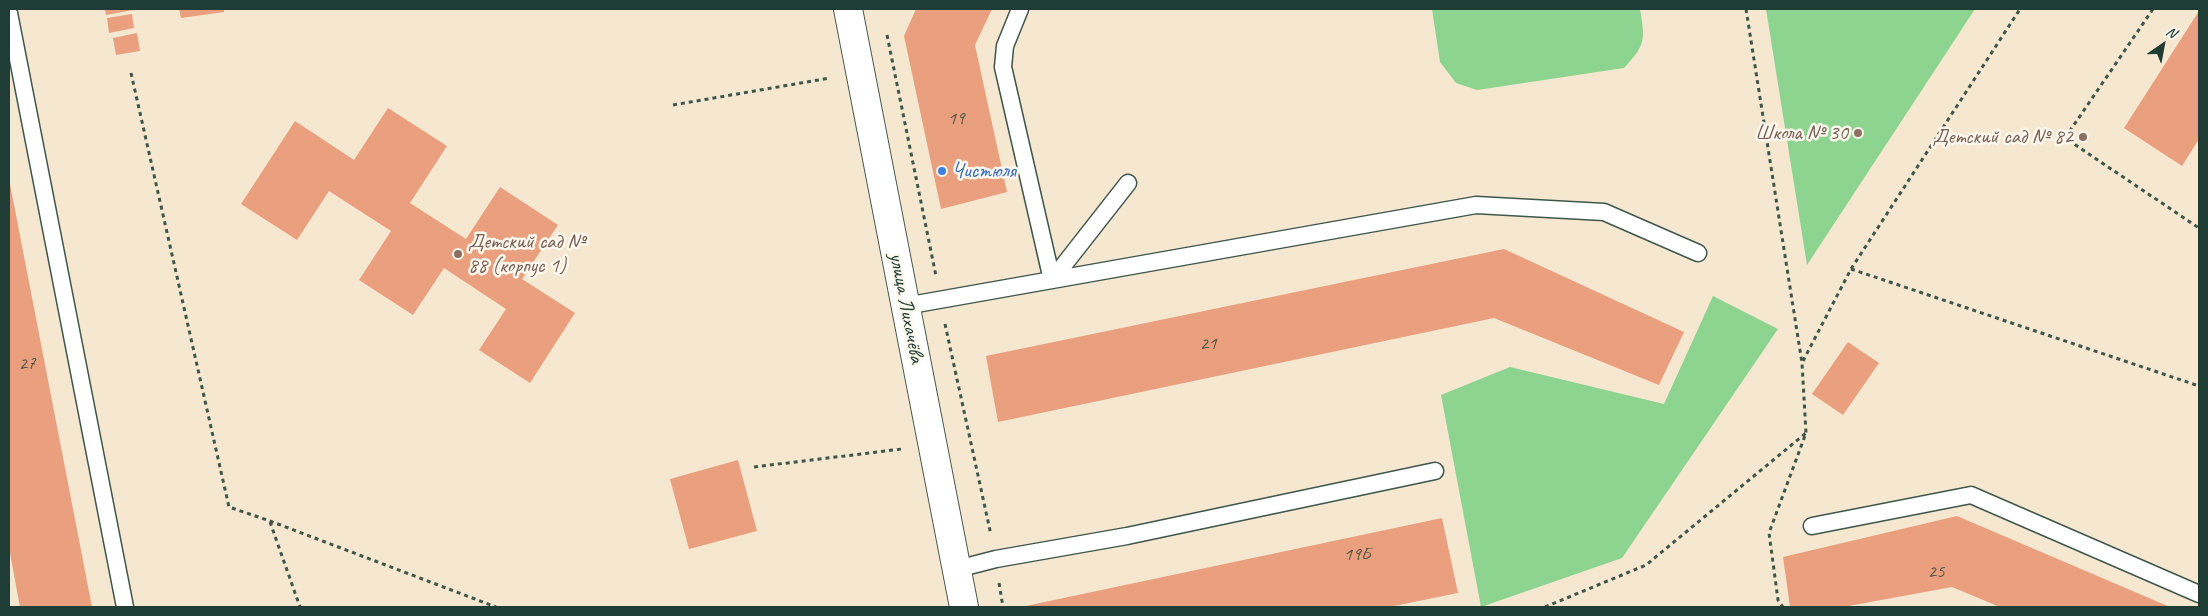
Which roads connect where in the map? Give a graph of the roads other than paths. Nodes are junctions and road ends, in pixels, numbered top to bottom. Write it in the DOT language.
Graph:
graph roads {
  1 [pos="848,9"];
  2 [pos="1020,9"];
  3 [pos="9,13"];
  4 [pos="1128,183"];
  5 [pos="1698,253"];
  6 [pos="1052,280"];
  7 [pos="905,306"];
  8 [pos="1435,471"];
  9 [pos="1812,526"];
  10 [pos="957,569"];
  11 [pos="2199,594"];
  12 [pos="125,607"];
  13 [pos="964,607"];
  1 -- 7 [label="street, улица Лихачёва"];
  2 -- 6 [label="lane"];
  3 -- 12 [label="lane"];
  4 -- 6 [label="lane"];
  5 -- 6 [label="lane"];
  6 -- 7 [label="lane"];
  7 -- 10 [label="street, улица Лихачёва"];
  8 -- 10 [label="lane"];
  9 -- 11 [label="lane"];
  10 -- 13 [label="street, улица Лихачёва"];
}
